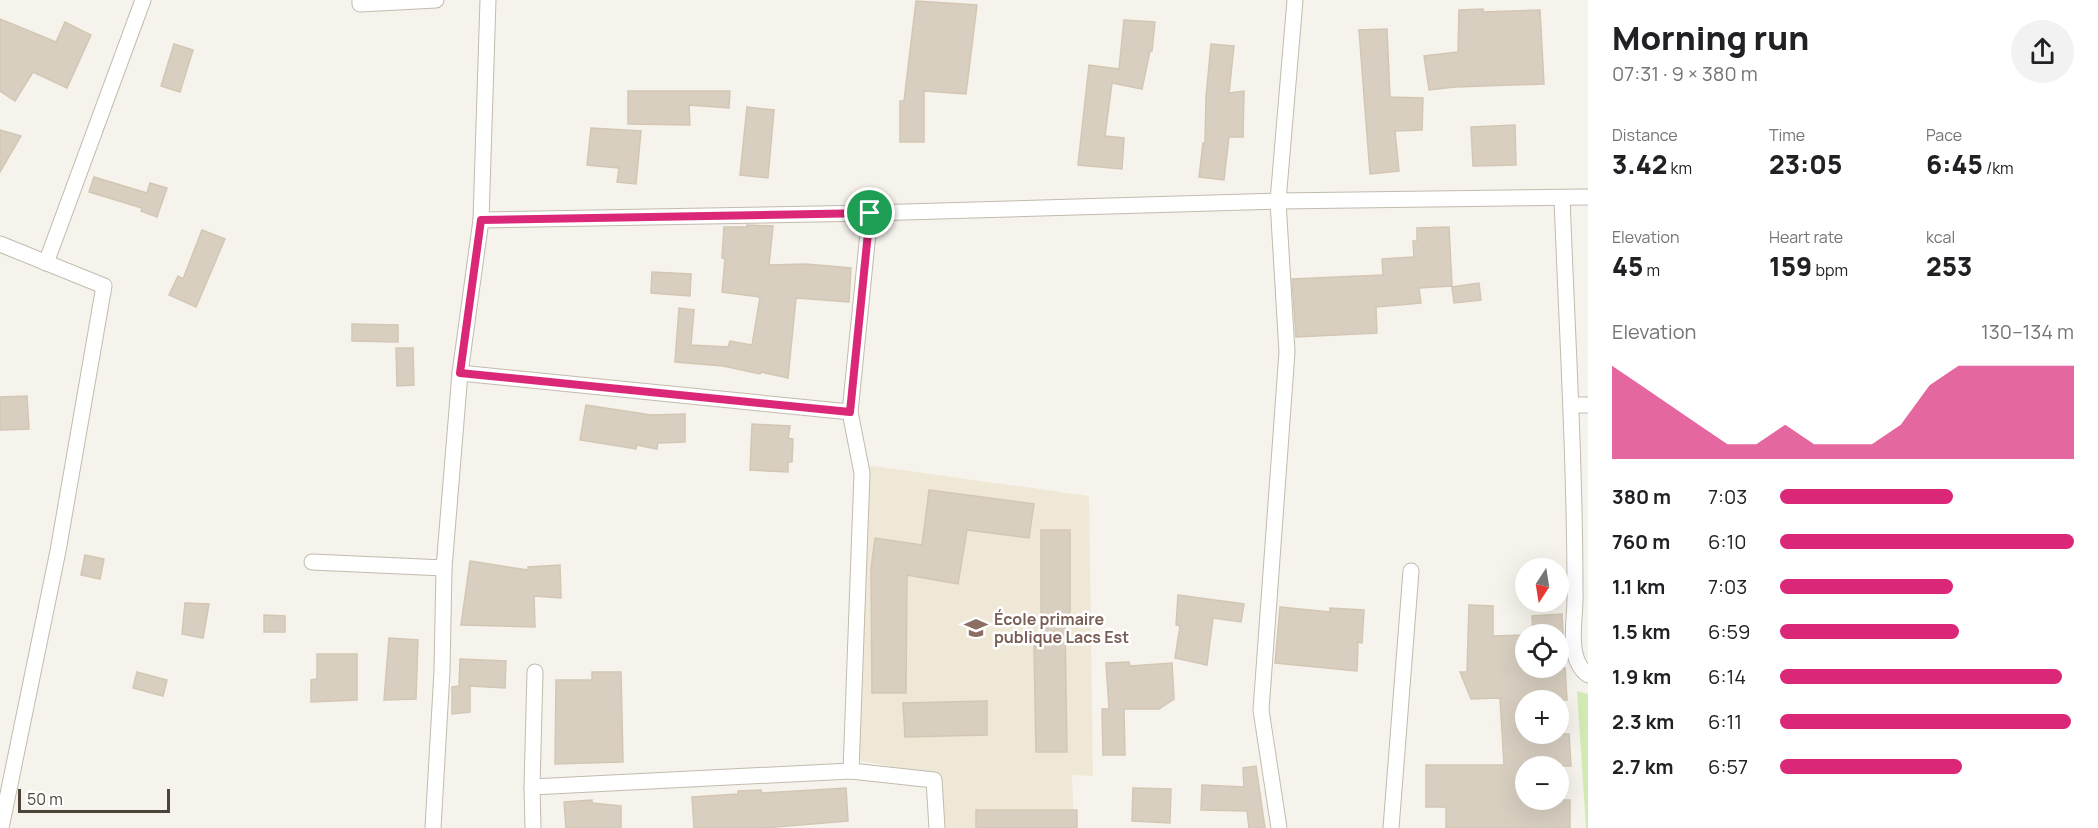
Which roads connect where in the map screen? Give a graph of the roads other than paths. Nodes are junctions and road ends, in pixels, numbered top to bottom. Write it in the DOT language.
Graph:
graph roads {
  1 [pos="143,0"];
  2 [pos="360,0"];
  3 [pos="436,0"];
  4 [pos="488,0"];
  5 [pos="1295,0"];
  6 [pos="1588,197"];
  7 [pos="1562,198"];
  8 [pos="1278,201"];
  9 [pos="870,213"];
  10 [pos="481,220"];
  11 [pos="0,244"];
  12 [pos="46,263"];
  13 [pos="460,373"];
  14 [pos="1571,405"];
  15 [pos="1588,405"];
  16 [pos="850,412"];
  17 [pos="312,562"];
  18 [pos="444,568"];
  19 [pos="1411,571"];
  20 [pos="535,672"];
  21 [pos="1588,675"];
  22 [pos="851,771"];
  23 [pos="532,787"];
  24 [pos="1,828"];
  25 [pos="433,828"];
  26 [pos="533,828"];
  27 [pos="937,828"];
  28 [pos="1280,828"];
  29 [pos="1391,828"];
  1 -- 12 [label="street"];
  2 -- 3 [label="street"];
  4 -- 10 [label="street"];
  5 -- 8 [label="street"];
  6 -- 7 [label="street"];
  7 -- 8 [label="street"];
  7 -- 14 [label="street"];
  8 -- 9 [label="street"];
  8 -- 28 [label="street"];
  9 -- 10 [label="street"];
  9 -- 16 [label="street"];
  10 -- 13 [label="street"];
  11 -- 12 [label="street"];
  12 -- 24 [label="street"];
  13 -- 16 [label="street"];
  13 -- 18 [label="street"];
  14 -- 15 [label="street"];
  14 -- 21 [label="street"];
  16 -- 22 [label="street"];
  17 -- 18 [label="street"];
  18 -- 25 [label="street"];
  19 -- 29 [label="street"];
  20 -- 23 [label="street"];
  22 -- 23 [label="street"];
  22 -- 27 [label="street"];
  23 -- 26 [label="street"];
}
